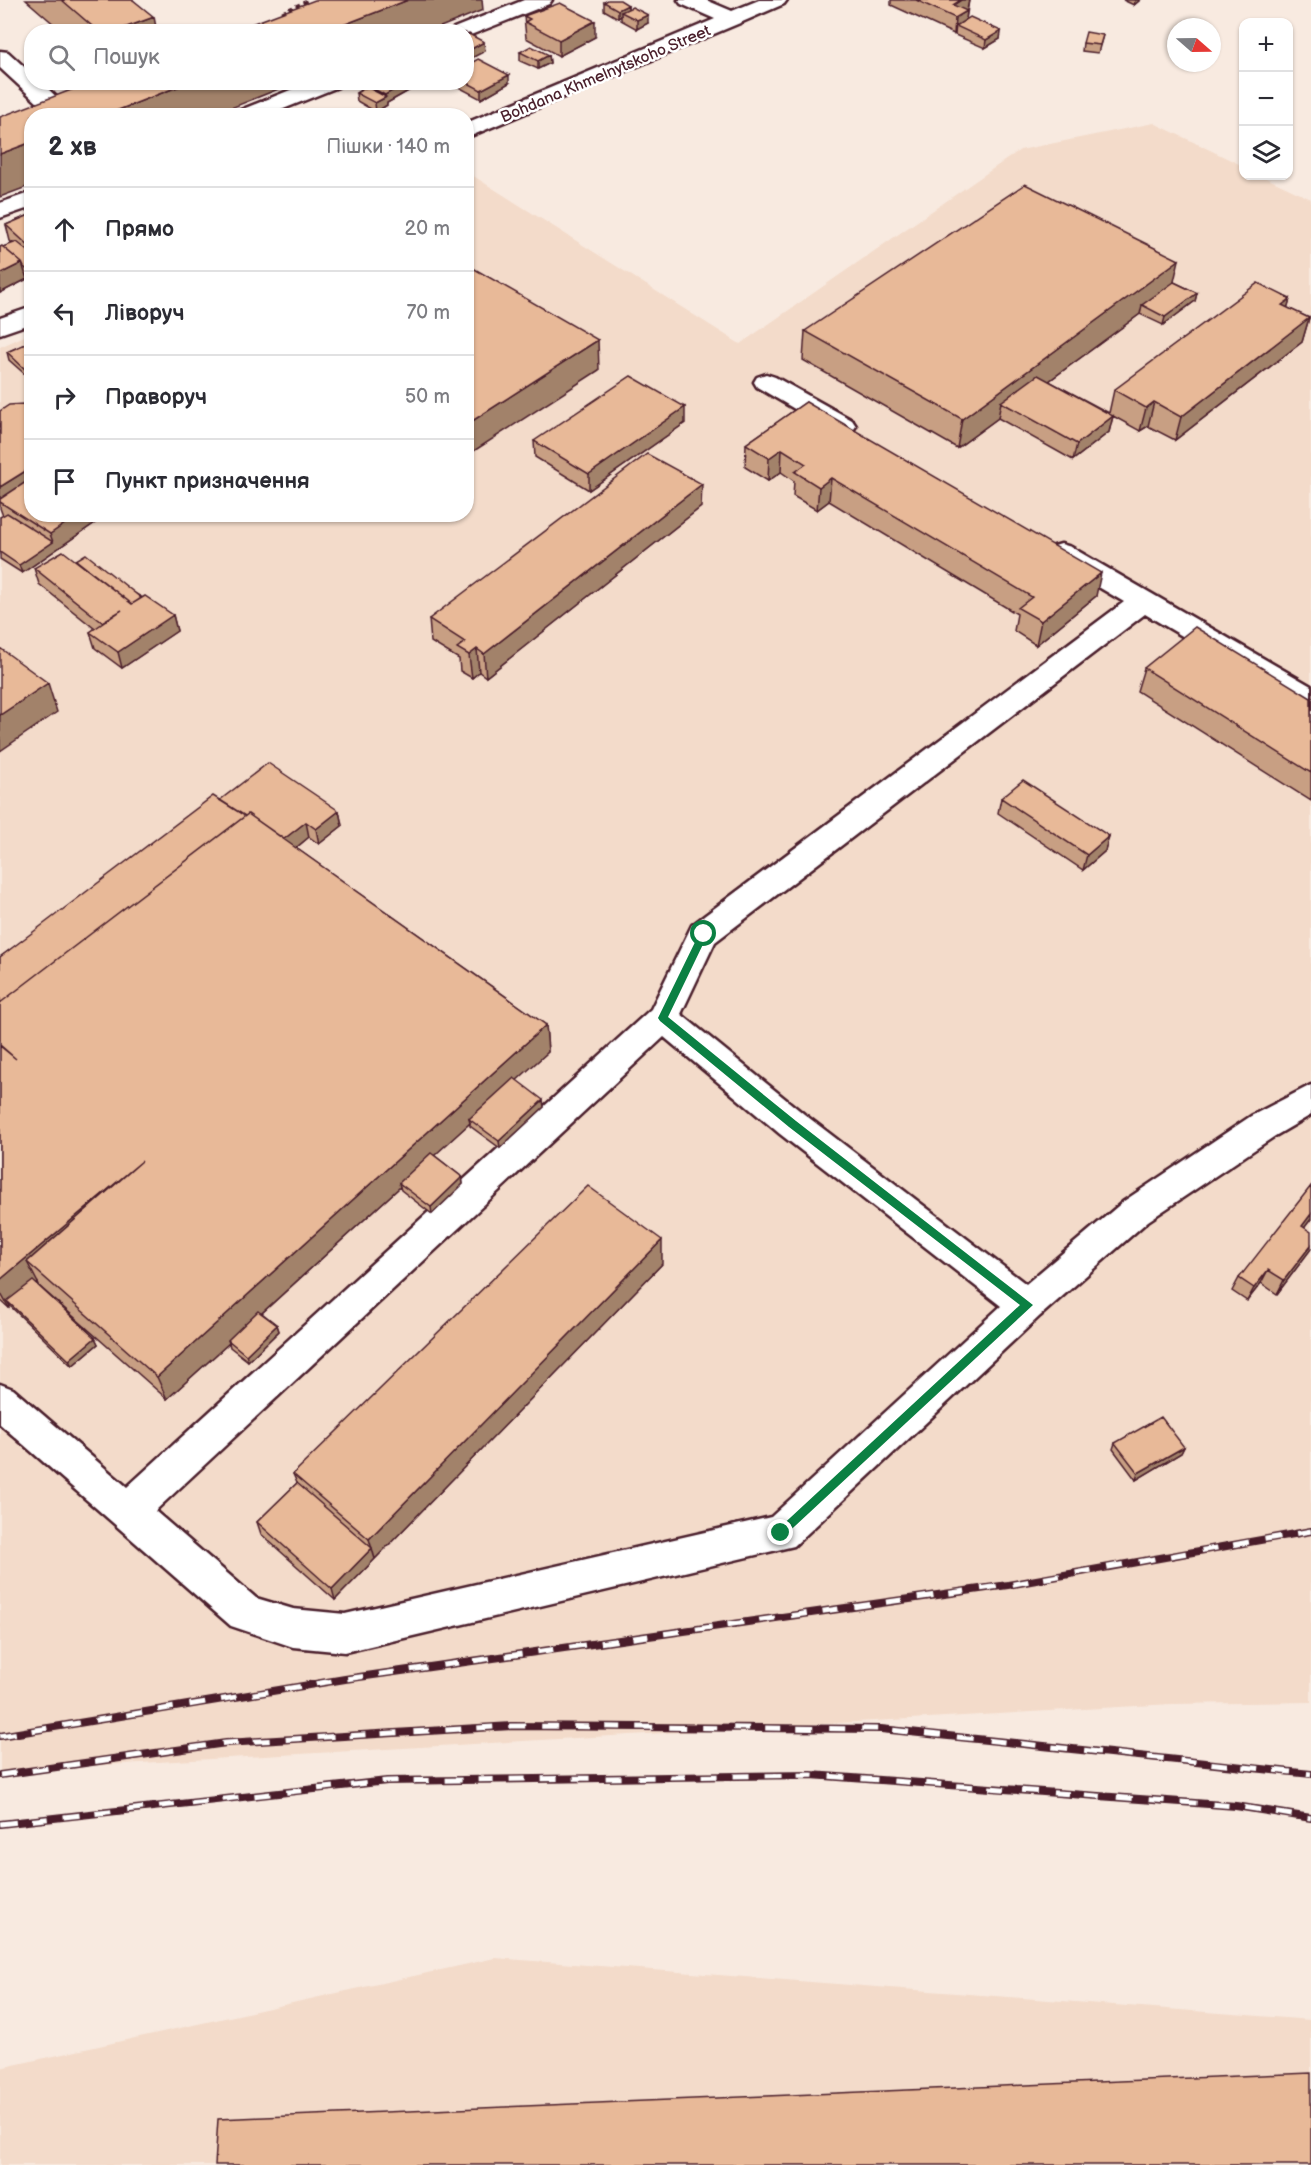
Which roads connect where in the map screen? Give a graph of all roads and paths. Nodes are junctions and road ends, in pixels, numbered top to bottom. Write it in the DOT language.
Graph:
graph roads {
  1 [pos="309,0"];
  2 [pos="542,0"];
  3 [pos="688,0"];
  4 [pos="777,0"];
  5 [pos="280,14"];
  6 [pos="733,19"];
  7 [pos="474,27"];
  8 [pos="0,57"];
  9 [pos="24,79"];
  10 [pos="36,90"];
  11 [pos="310,90"];
  12 [pos="55,108"];
  13 [pos="266,108"];
  14 [pos="474,128"];
  15 [pos="24,202"];
  16 [pos="0,211"];
  17 [pos="24,317"];
  18 [pos="0,327"];
  19 [pos="766,382"];
  20 [pos="868,441"];
  21 [pos="1042,542"];
  22 [pos="1144,601"];
  23 [pos="1311,699"];
  24 [pos="663,1018"];
  25 [pos="1311,1099"];
  26 [pos="1028,1305"];
  27 [pos="0,1401"];
  28 [pos="127,1512"];
  1 -- 5 [label="path"];
  2 -- 7 [label="street"];
  3 -- 6 [label="street"];
  4 -- 6 [label="street, Bohdana Khmelnytskoho Street"];
  6 -- 14 [label="street, Bohdana Khmelnytskoho Street"];
  8 -- 9 [label="street"];
  10 -- 12 [label="street"];
  11 -- 13 [label="street"];
  15 -- 16 [label="street"];
  17 -- 18 [label="street"];
  19 -- 20 [label="street"];
  21 -- 22 [label="street"];
  22 -- 23 [label="street"];
  22 -- 24 [label="street"];
  24 -- 26 [label="street"];
  24 -- 28 [label="street"];
  25 -- 26 [label="street"];
  26 -- 28 [label="street"];
  27 -- 28 [label="street"];
}
